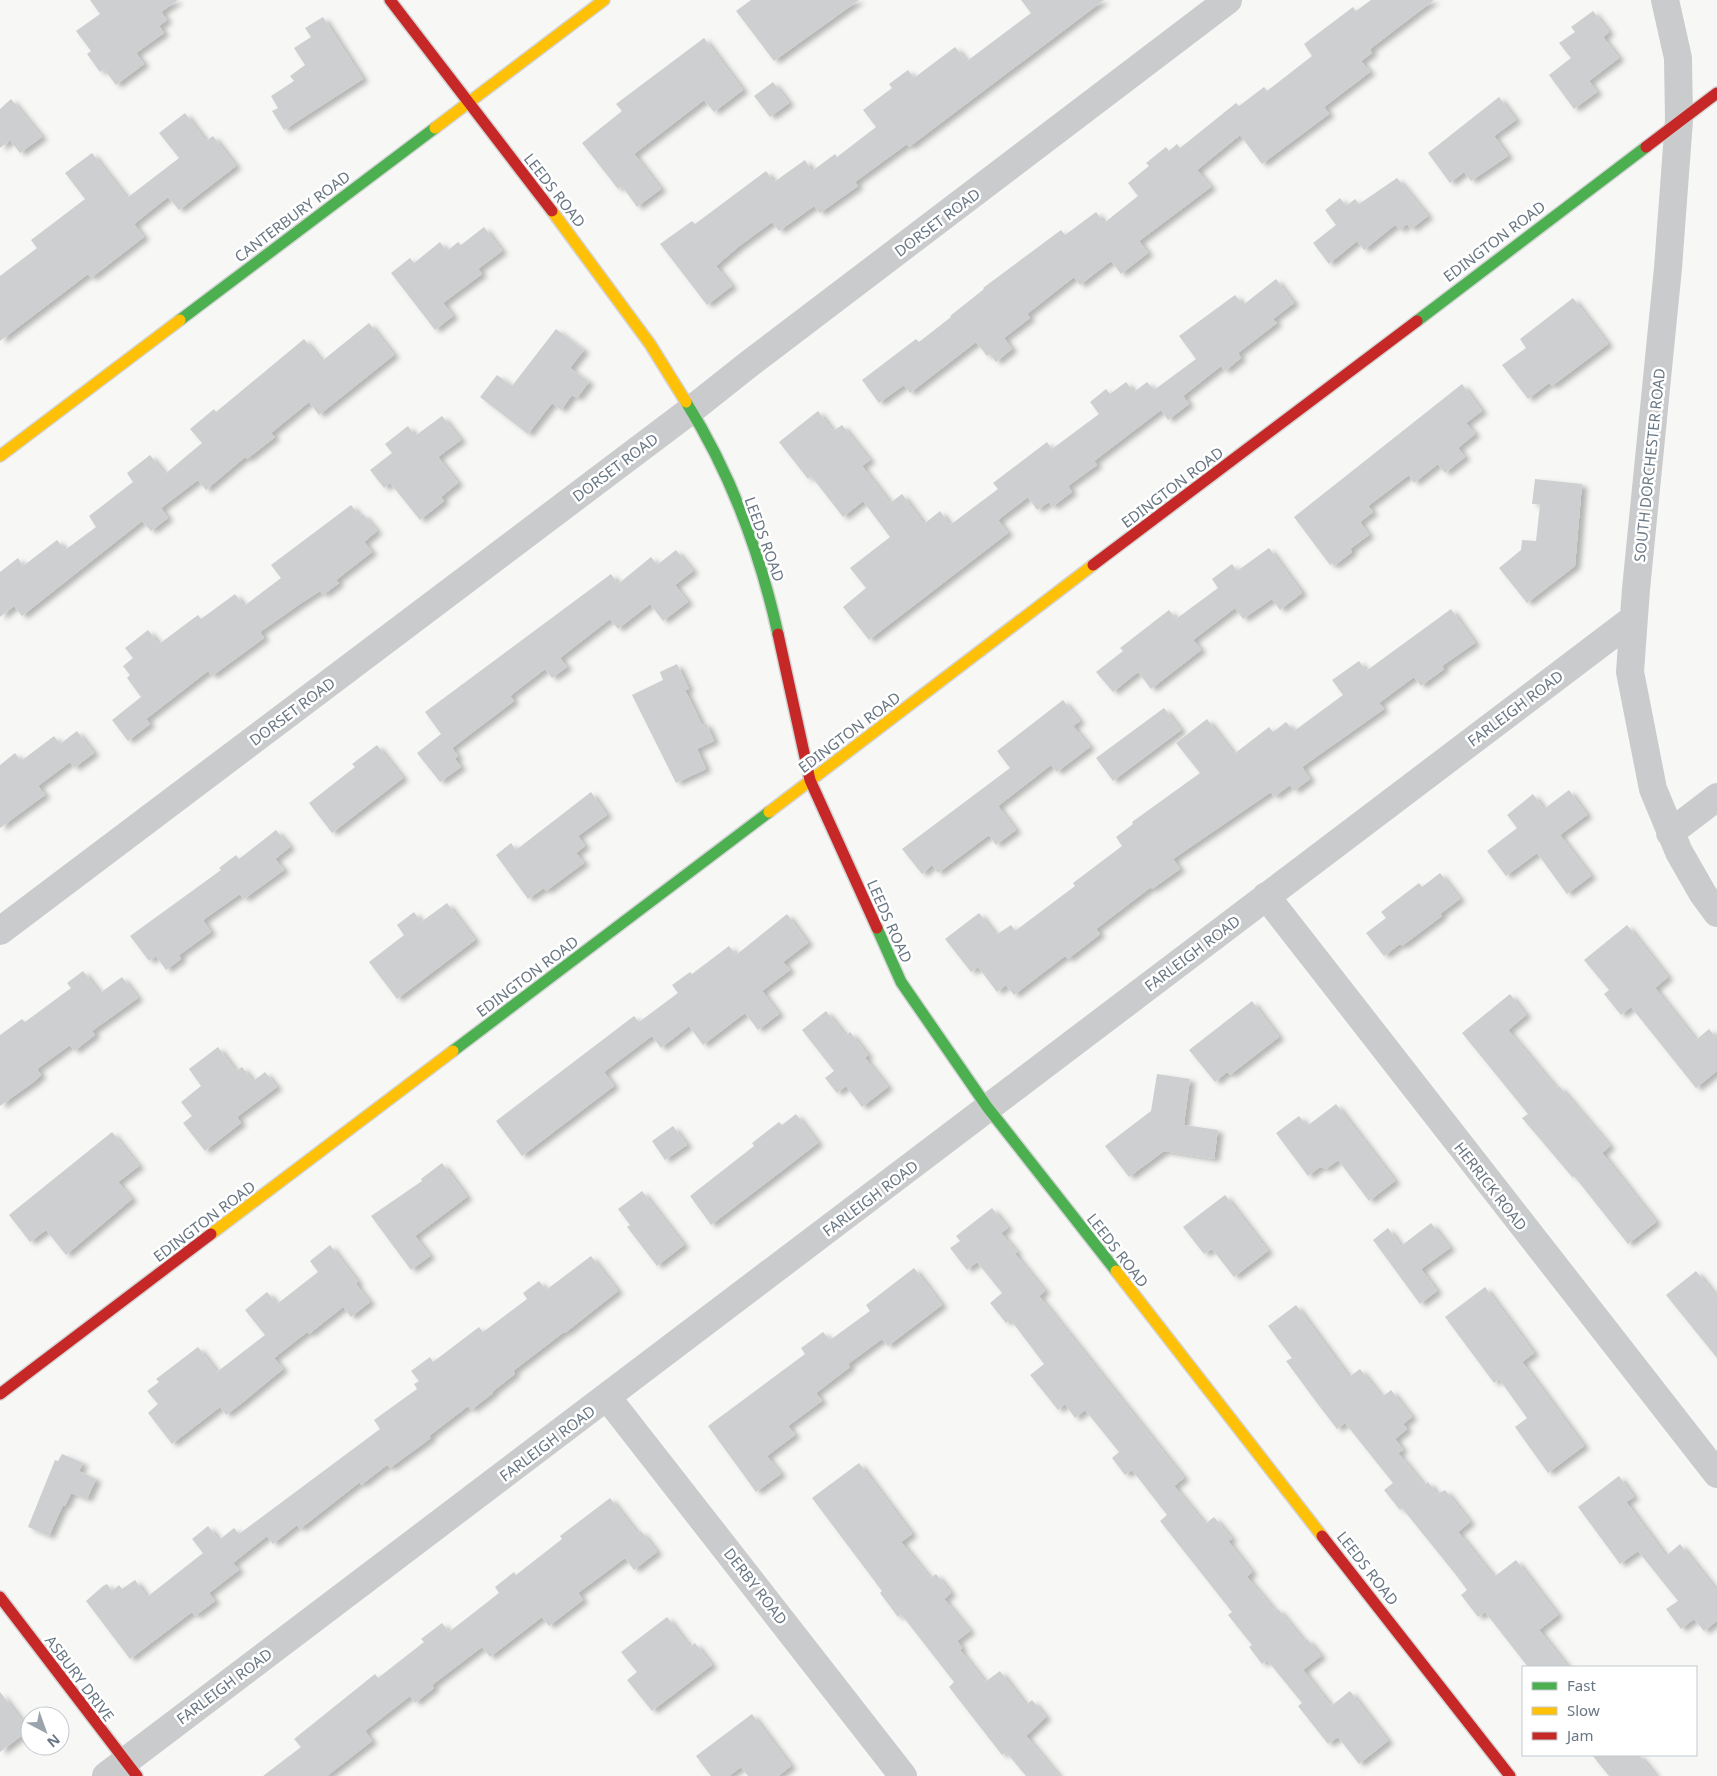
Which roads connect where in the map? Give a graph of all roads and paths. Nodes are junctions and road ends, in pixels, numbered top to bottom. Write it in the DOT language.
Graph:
graph roads {
  1 [pos="390,0"];
  2 [pos="604,0"];
  3 [pos="1228,0"];
  4 [pos="1665,0"];
  5 [pos="1717,93"];
  6 [pos="468,104"];
  7 [pos="1679,120"];
  8 [pos="691,410"];
  9 [pos="0,456"];
  10 [pos="1633,620"];
  11 [pos="810,780"];
  12 [pos="1717,797"];
  13 [pos="1670,833"];
  14 [pos="1266,896"];
  15 [pos="1717,913"];
  16 [pos="0,932"];
  17 [pos="988,1108"];
  18 [pos="0,1394"];
  19 [pos="607,1397"];
  20 [pos="1717,1474"];
  21 [pos="0,1597"];
  22 [pos="123,1771"];
  23 [pos="904,1776"];
  24 [pos="1510,1776"];
  1 -- 6 [label="street, LEEDS ROAD"];
  2 -- 6 [label="street, CANTERBURY ROAD"];
  3 -- 8 [label="street, DORSET ROAD"];
  4 -- 7 [label="street, SOUTH DORCHESTER ROAD"];
  5 -- 7 [label="street, EDINGTON ROAD"];
  6 -- 8 [label="street, LEEDS ROAD"];
  6 -- 9 [label="street, CANTERBURY ROAD"];
  7 -- 10 [label="street, SOUTH DORCHESTER ROAD"];
  7 -- 11 [label="street, EDINGTON ROAD"];
  8 -- 11 [label="street, LEEDS ROAD"];
  8 -- 16 [label="street, DORSET ROAD"];
  10 -- 13 [label="street, SOUTH DORCHESTER ROAD"];
  10 -- 14 [label="street, FARLEIGH ROAD"];
  11 -- 17 [label="street, LEEDS ROAD"];
  11 -- 18 [label="street, EDINGTON ROAD"];
  12 -- 13 [label="street"];
  13 -- 15 [label="street, SOUTH DORCHESTER ROAD"];
  14 -- 17 [label="street, FARLEIGH ROAD"];
  14 -- 20 [label="street, HERRICK ROAD"];
  17 -- 19 [label="street, FARLEIGH ROAD"];
  17 -- 24 [label="street, LEEDS ROAD"];
  19 -- 22 [label="street, FARLEIGH ROAD"];
  19 -- 23 [label="street, DERBY ROAD"];
  21 -- 22 [label="street, ASBURY DRIVE"];
}
